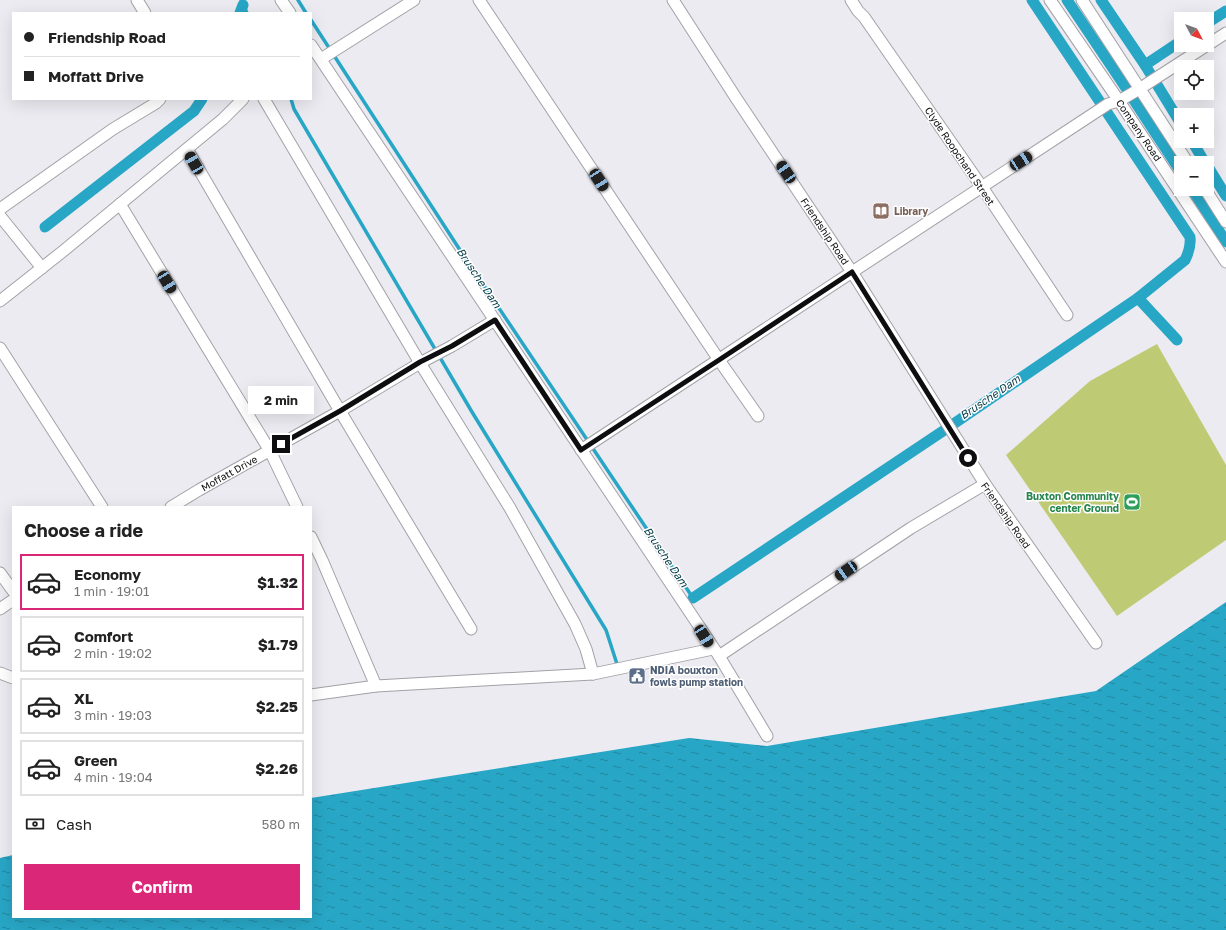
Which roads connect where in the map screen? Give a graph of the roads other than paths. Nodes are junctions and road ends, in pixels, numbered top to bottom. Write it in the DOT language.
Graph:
graph roads {
  1 [pos="137,0"];
  2 [pos="281,0"];
  3 [pos="414,0"];
  4 [pos="479,0"];
  5 [pos="673,0"];
  6 [pos="851,0"];
  7 [pos="1050,0"];
  8 [pos="1082,0"];
  9 [pos="144,12"];
  10 [pos="289,12"];
  11 [pos="1226,33"];
  12 [pos="312,46"];
  13 [pos="321,59"];
  14 [pos="1140,89"];
  15 [pos="1123,99"];
  16 [pos="159,100"];
  17 [pos="242,100"];
  18 [pos="265,100"];
  19 [pos="187,149"];
  20 [pos="1183,156"];
  21 [pos="982,187"];
  22 [pos="1209,196"];
  23 [pos="120,204"];
  24 [pos="0,209"];
  25 [pos="0,216"];
  26 [pos="1226,222"];
  27 [pos="1226,262"];
  28 [pos="42,268"];
  29 [pos="852,272"];
  30 [pos="0,301"];
  31 [pos="1067,315"];
  32 [pos="495,320"];
  33 [pos="0,348"];
  34 [pos="719,360"];
  35 [pos="424,361"];
  36 [pos="340,411"];
  37 [pos="758,416"];
  38 [pos="588,446"];
  39 [pos="270,451"];
  40 [pos="985,484"];
  41 [pos="101,506"];
  42 [pos="173,506"];
  43 [pos="297,506"];
  44 [pos="312,538"];
  45 [pos="0,573"];
  46 [pos="12,590"];
  47 [pos="12,601"];
  48 [pos="0,609"];
  49 [pos="471,629"];
  50 [pos="1096,643"];
  51 [pos="716,652"];
  52 [pos="0,673"];
  53 [pos="593,674"];
  54 [pos="12,678"];
  55 [pos="376,686"];
  56 [pos="312,695"];
  57 [pos="767,736"];
  1 -- 9 [label="street"];
  2 -- 10 [label="street"];
  3 -- 13 [label="street"];
  4 -- 34 [label="street"];
  5 -- 29 [label="street, Friendship Road"];
  6 -- 21 [label="street, Clyde Roopchand Street"];
  7 -- 15 [label="street, Company Road"];
  8 -- 14 [label="street"];
  11 -- 14 [label="street"];
  12 -- 13 [label="street"];
  13 -- 32 [label="street"];
  14 -- 15 [label="street"];
  14 -- 20 [label="street"];
  15 -- 21 [label="street"];
  15 -- 27 [label="street, Company Road"];
  16 -- 24 [label="street"];
  17 -- 19 [label="street"];
  18 -- 35 [label="street"];
  19 -- 23 [label="street"];
  19 -- 36 [label="street"];
  21 -- 29 [label="street"];
  21 -- 31 [label="street, Clyde Roopchand Street"];
  22 -- 26 [label="street"];
  23 -- 28 [label="street"];
  23 -- 39 [label="street"];
  25 -- 28 [label="street"];
  28 -- 30 [label="street"];
  29 -- 34 [label="street"];
  29 -- 40 [label="street, Friendship Road"];
  32 -- 35 [label="street, Moffatt Drive"];
  32 -- 38 [label="street"];
  33 -- 41 [label="street"];
  34 -- 37 [label="street"];
  34 -- 38 [label="street"];
  35 -- 36 [label="street, Moffatt Drive"];
  35 -- 53 [label="street"];
  36 -- 39 [label="street, Moffatt Drive"];
  36 -- 49 [label="street"];
  38 -- 51 [label="street"];
  39 -- 42 [label="street, Moffatt Drive"];
  39 -- 43 [label="street"];
  40 -- 50 [label="street, Friendship Road"];
  40 -- 51 [label="street"];
  44 -- 55 [label="street"];
  45 -- 46 [label="street"];
  47 -- 48 [label="street"];
  51 -- 53 [label="street"];
  51 -- 57 [label="street"];
  52 -- 54 [label="street"];
  53 -- 55 [label="street"];
  55 -- 56 [label="street"];
}
